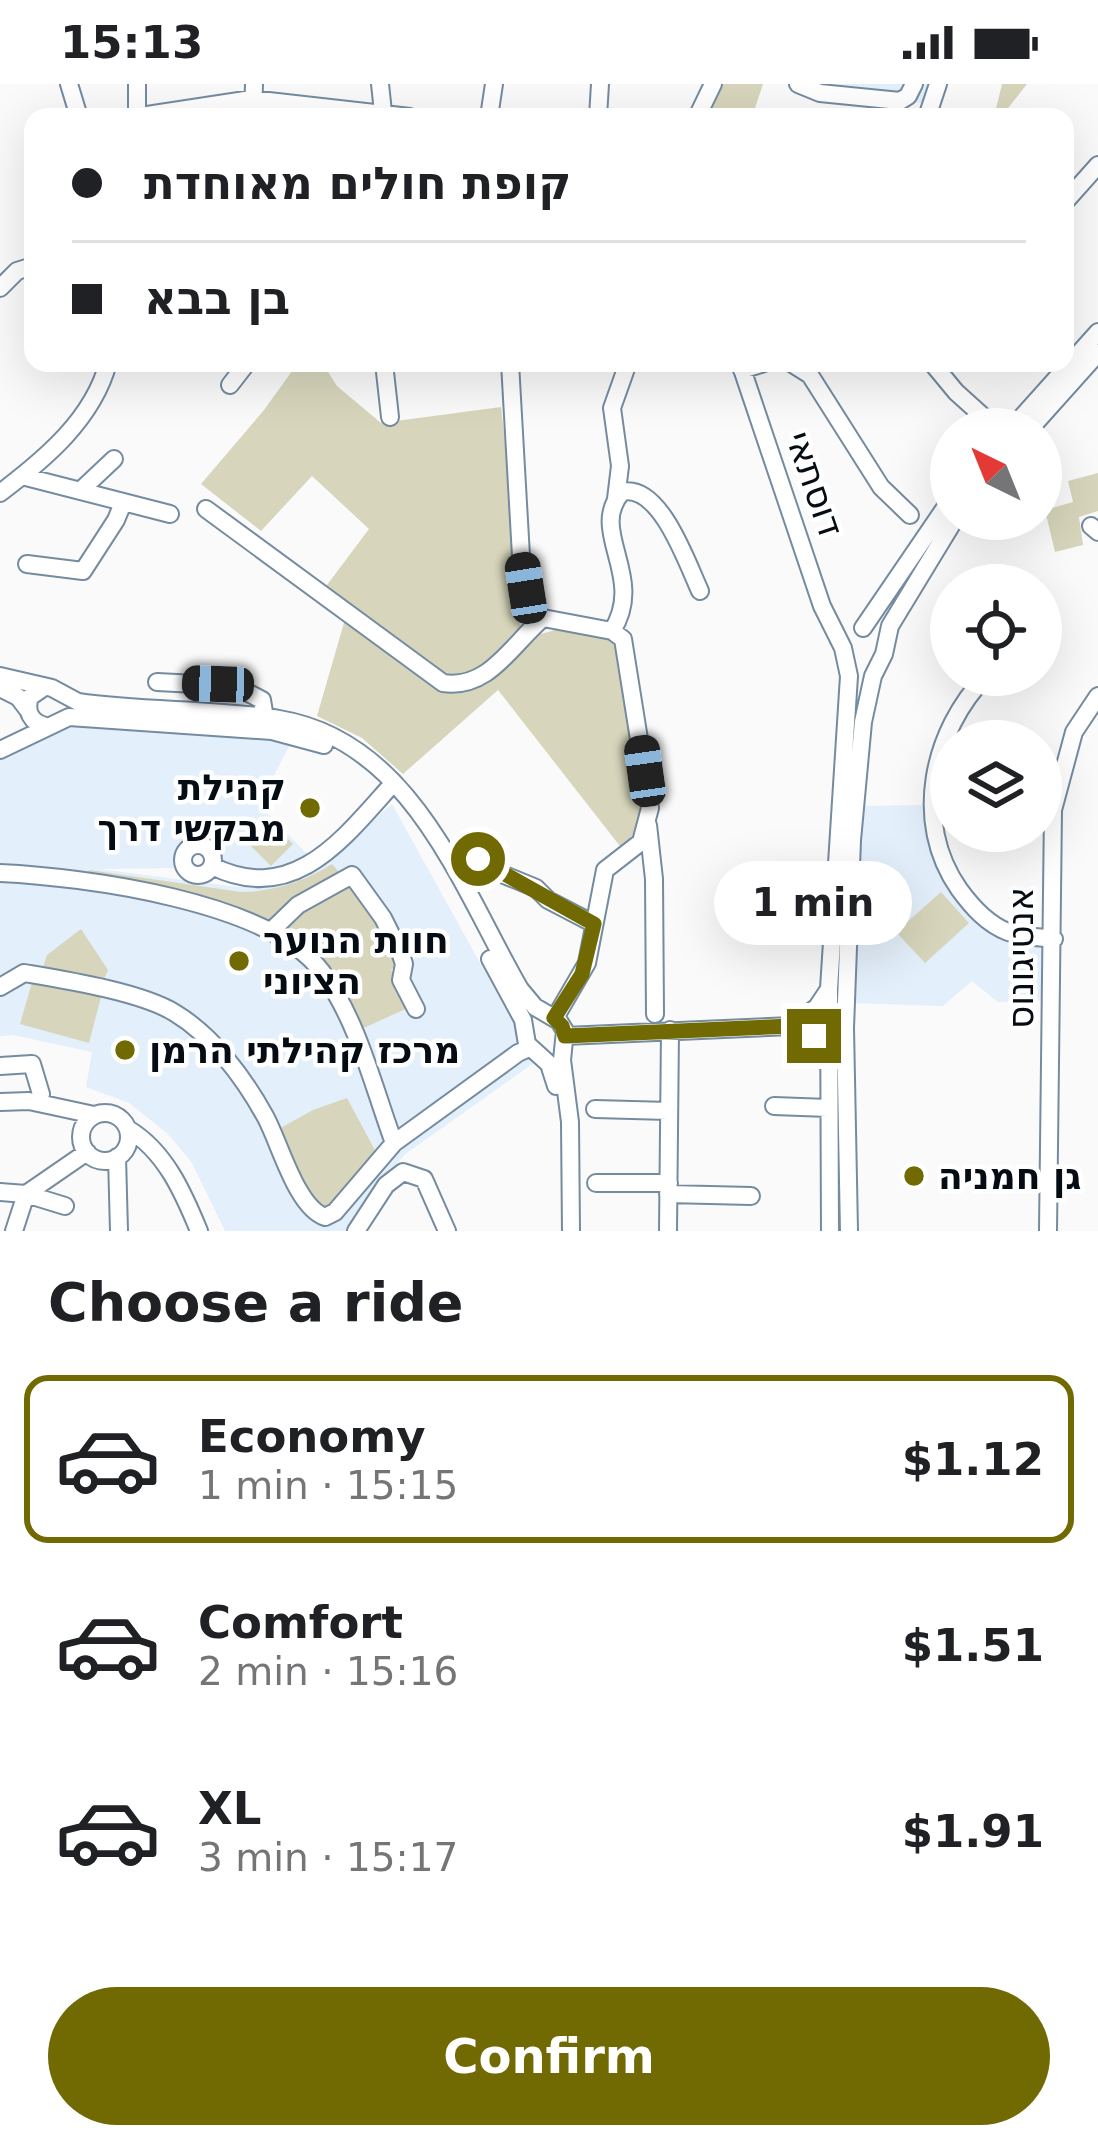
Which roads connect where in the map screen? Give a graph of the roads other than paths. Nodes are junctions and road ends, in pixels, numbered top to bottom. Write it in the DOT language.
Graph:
graph roads {
  1 [pos="798,84"];
  2 [pos="914,84"];
  3 [pos="253,100"];
  4 [pos="198,108"];
  5 [pos="326,108"];
  6 [pos="1098,165"];
  7 [pos="1074,192"];
  8 [pos="24,269"];
  9 [pos="0,288"];
  10 [pos="1098,332"];
  11 [pos="1098,352"];
  12 [pos="1074,359"];
  13 [pos="105,372"];
  14 [pos="240,372"];
  15 [pos="385,372"];
  16 [pos="511,372"];
  17 [pos="625,372"];
  18 [pos="743,372"];
  19 [pos="805,372"];
  20 [pos="943,372"];
  21 [pos="1062,372"];
  22 [pos="230,385"];
  23 [pos="977,408"];
  24 [pos="1030,408"];
  25 [pos="1049,408"];
  26 [pos="390,417"];
  27 [pos="114,459"];
  28 [pos="22,476"];
  29 [pos="80,490"];
  30 [pos="0,493"];
  31 [pos="616,499"];
  32 [pos="123,503"];
  33 [pos="206,508"];
  34 [pos="170,514"];
  35 [pos="910,515"];
  36 [pos="930,529"];
  37 [pos="942,540"];
  38 [pos="27,564"];
  39 [pos="526,588"];
  40 [pos="700,591"];
  41 [pos="543,618"];
  42 [pos="833,624"];
  43 [pos="858,630"];
  44 [pos="612,631"];
  45 [pos="518,639"];
  46 [pos="844,653"];
  47 [pos="880,656"];
  48 [pos="0,676"];
  49 [pos="157,682"];
  50 [pos="0,688"];
  51 [pos="43,688"];
  52 [pos="971,696"];
  53 [pos="1098,696"];
  54 [pos="64,698"];
  55 [pos="42,717"];
  56 [pos="265,718"];
  57 [pos="3,750"];
  58 [pos="388,789"];
  59 [pos="648,824"];
  60 [pos="466,846"];
  61 [pos="212,866"];
  62 [pos="0,873"];
  63 [pos="594,924"];
  64 [pos="270,932"];
  65 [pos="1054,939"];
  66 [pos="0,987"];
  67 [pos="829,989"];
  68 [pos="416,1009"];
  69 [pos="655,1014"];
  70 [pos="551,1017"];
  71 [pos="792,1026"];
  72 [pos="526,1028"];
  73 [pos="670,1030"];
  74 [pos="564,1041"];
  75 [pos="535,1052"];
  76 [pos="827,1054"];
  77 [pos="0,1066"];
  78 [pos="43,1099"];
  79 [pos="0,1102"];
  80 [pos="774,1106"];
  81 [pos="828,1108"];
  82 [pos="595,1109"];
  83 [pos="669,1111"];
  84 [pos="94,1115"];
  85 [pos="394,1143"];
  86 [pos="123,1145"];
  87 [pos="88,1149"];
  88 [pos="596,1183"];
  89 [pos="669,1188"];
  90 [pos="0,1192"];
  91 [pos="26,1194"];
  92 [pos="751,1196"];
  93 [pos="119,1199"];
  94 [pos="65,1206"];
  95 [pos="14,1231"];
  96 [pos="119,1231"];
  97 [pos="199,1231"];
  98 [pos="356,1231"];
  99 [pos="447,1231"];
  100 [pos="561,1231"];
  101 [pos="571,1231"];
  102 [pos="668,1231"];
  103 [pos="830,1231"];
  104 [pos="848,1231"];
  105 [pos="1048,1231"];
  1 -- 2 [label="street"];
  3 -- 4 [label="street"];
  3 -- 5 [label="street"];
  6 -- 7 [label="street"];
  8 -- 9 [label="street"];
  10 -- 12 [label="street"];
  11 -- 25 [label="street"];
  13 -- 28 [label="street"];
  14 -- 22 [label="street"];
  15 -- 26 [label="street"];
  16 -- 39 [label="street"];
  17 -- 31 [label="street"];
  18 -- 42 [label="street, דוסתאי"];
  19 -- 35 [label="street"];
  20 -- 23 [label="street"];
  21 -- 24 [label="street"];
  27 -- 29 [label="street"];
  28 -- 29 [label="street"];
  28 -- 30 [label="street"];
  29 -- 32 [label="street"];
  31 -- 40 [label="street"];
  31 -- 44 [label="street"];
  32 -- 34 [label="street"];
  32 -- 38 [label="street"];
  33 -- 45 [label="street"];
  36 -- 43 [label="street"];
  37 -- 47 [label="street"];
  39 -- 41 [label="street"];
  39 -- 45 [label="street"];
  41 -- 44 [label="street"];
  41 -- 45 [label="street"];
  42 -- 43 [label="street"];
  42 -- 46 [label="street, דוסתאי"];
  43 -- 46 [label="street"];
  43 -- 47 [label="street"];
  44 -- 59 [label="street"];
  46 -- 47 [label="street"];
  46 -- 67 [label="street"];
  47 -- 104 [label="street"];
  48 -- 51 [label="street"];
  49 -- 56 [label="street"];
  50 -- 55 [label="street"];
  51 -- 54 [label="street"];
  51 -- 55 [label="street"];
  52 -- 65 [label="street"];
  53 -- 65 [label="street, אנטיגונוס"];
  54 -- 55 [label="street"];
  54 -- 56 [label="street"];
  55 -- 57 [label="street"];
  55 -- 58 [label="street"];
  56 -- 70 [label="street"];
  58 -- 61 [label="street"];
  58 -- 72 [label="street"];
  59 -- 63 [label="street"];
  59 -- 69 [label="street"];
  60 -- 63 [label="street"];
  62 -- 64 [label="street"];
  63 -- 70 [label="street"];
  64 -- 68 [label="street"];
  64 -- 85 [label="street"];
  65 -- 105 [label="street, אנטיגונוס"];
  66 -- 85 [label="street"];
  67 -- 71 [label="street"];
  67 -- 76 [label="street"];
  70 -- 72 [label="street"];
  70 -- 74 [label="street"];
  71 -- 73 [label="street"];
  71 -- 76 [label="street"];
  72 -- 75 [label="street"];
  73 -- 74 [label="street"];
  73 -- 83 [label="street"];
  74 -- 75 [label="street"];
  74 -- 101 [label="street"];
  75 -- 85 [label="street"];
  75 -- 100 [label="street"];
  76 -- 81 [label="street"];
  77 -- 78 [label="street"];
  78 -- 79 [label="street"];
  78 -- 84 [label="street"];
  78 -- 87 [label="street"];
  80 -- 81 [label="street"];
  81 -- 103 [label="street"];
  82 -- 83 [label="street"];
  83 -- 89 [label="street"];
  84 -- 86 [label="street"];
  84 -- 87 [label="street"];
  86 -- 87 [label="street"];
  86 -- 93 [label="street"];
  86 -- 97 [label="street"];
  87 -- 91 [label="street"];
  87 -- 93 [label="street"];
  88 -- 89 [label="street"];
  89 -- 92 [label="street"];
  89 -- 102 [label="street"];
  90 -- 91 [label="street"];
  91 -- 94 [label="street"];
  91 -- 95 [label="street"];
  93 -- 96 [label="street"];
  98 -- 99 [label="street"];
}
